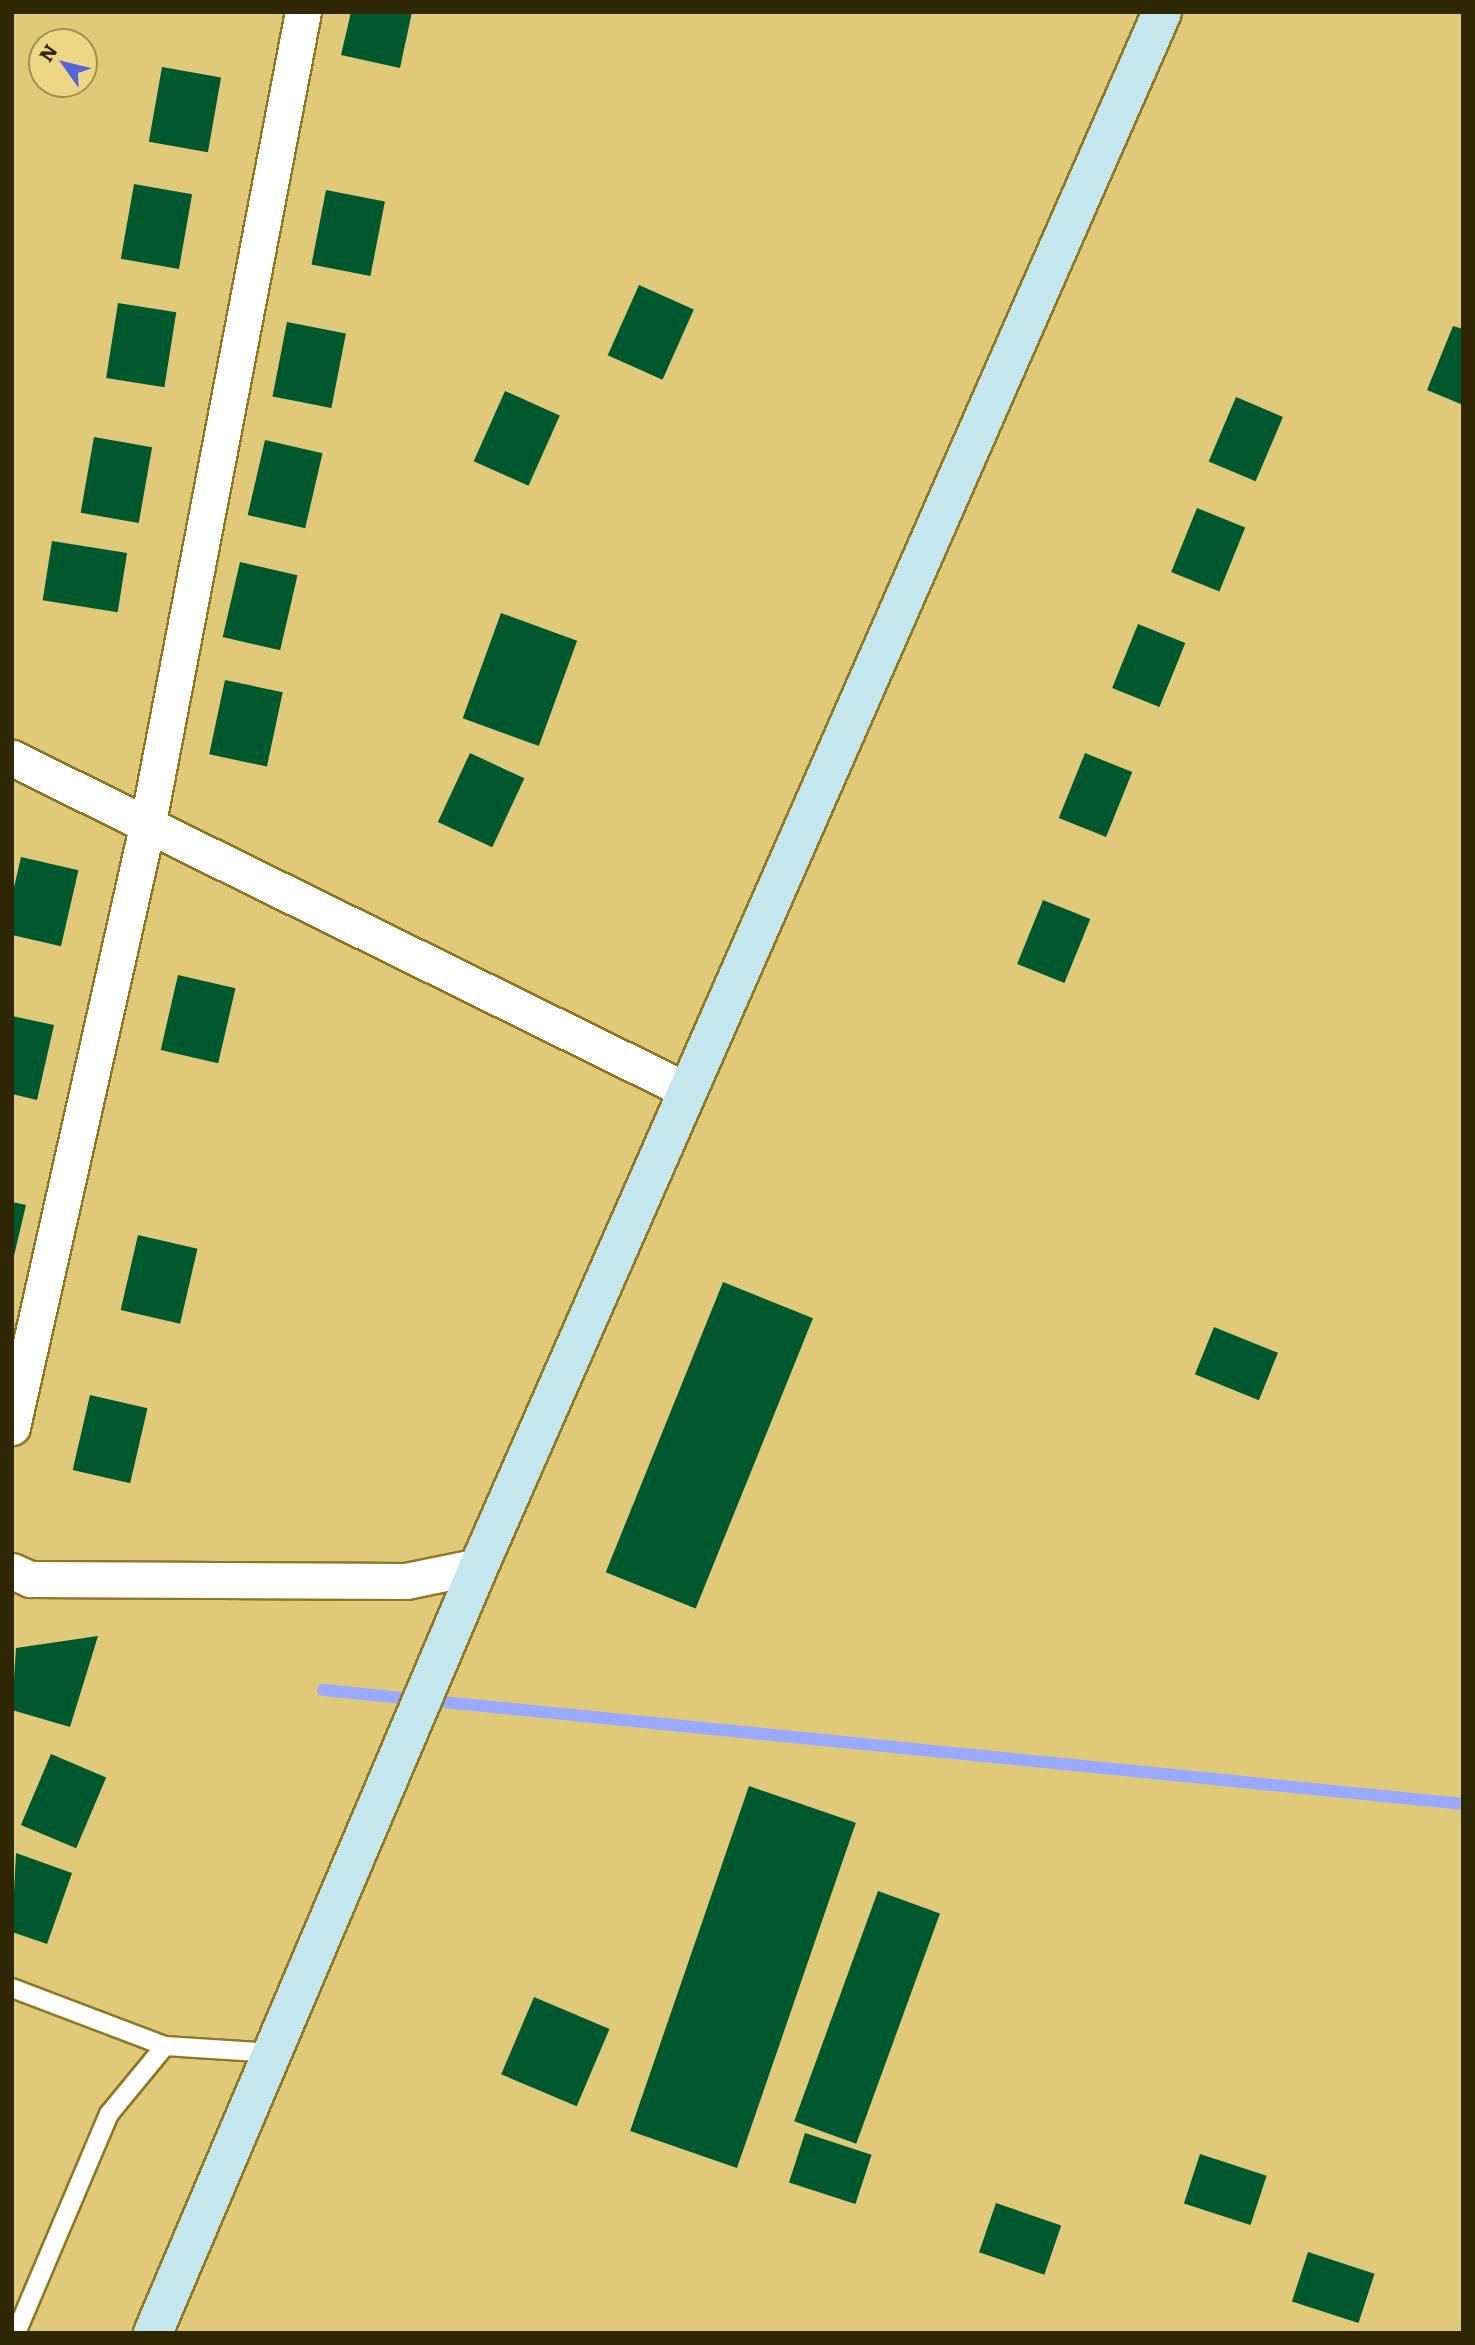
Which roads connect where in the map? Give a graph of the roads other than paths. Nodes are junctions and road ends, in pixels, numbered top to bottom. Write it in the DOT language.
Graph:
graph roads {
  1 [pos="303,12"];
  2 [pos="1161,12"];
  3 [pos="12,758"];
  4 [pos="148,822"];
  5 [pos="688,1091"];
  6 [pos="12,1427"];
  7 [pos="479,1566"];
  8 [pos="12,1571"];
  9 [pos="12,1988"];
  10 [pos="165,2046"];
  11 [pos="274,2053"];
  12 [pos="16,2333"];
  13 [pos="153,2333"];
  1 -- 4 [label="street"];
  2 -- 5 [label="main road"];
  3 -- 4 [label="street"];
  4 -- 5 [label="street"];
  4 -- 6 [label="street"];
  5 -- 7 [label="main road"];
  7 -- 8 [label="street"];
  7 -- 11 [label="main road"];
  9 -- 10 [label="lane"];
  10 -- 11 [label="lane"];
  10 -- 12 [label="lane"];
  11 -- 13 [label="main road"];
}
